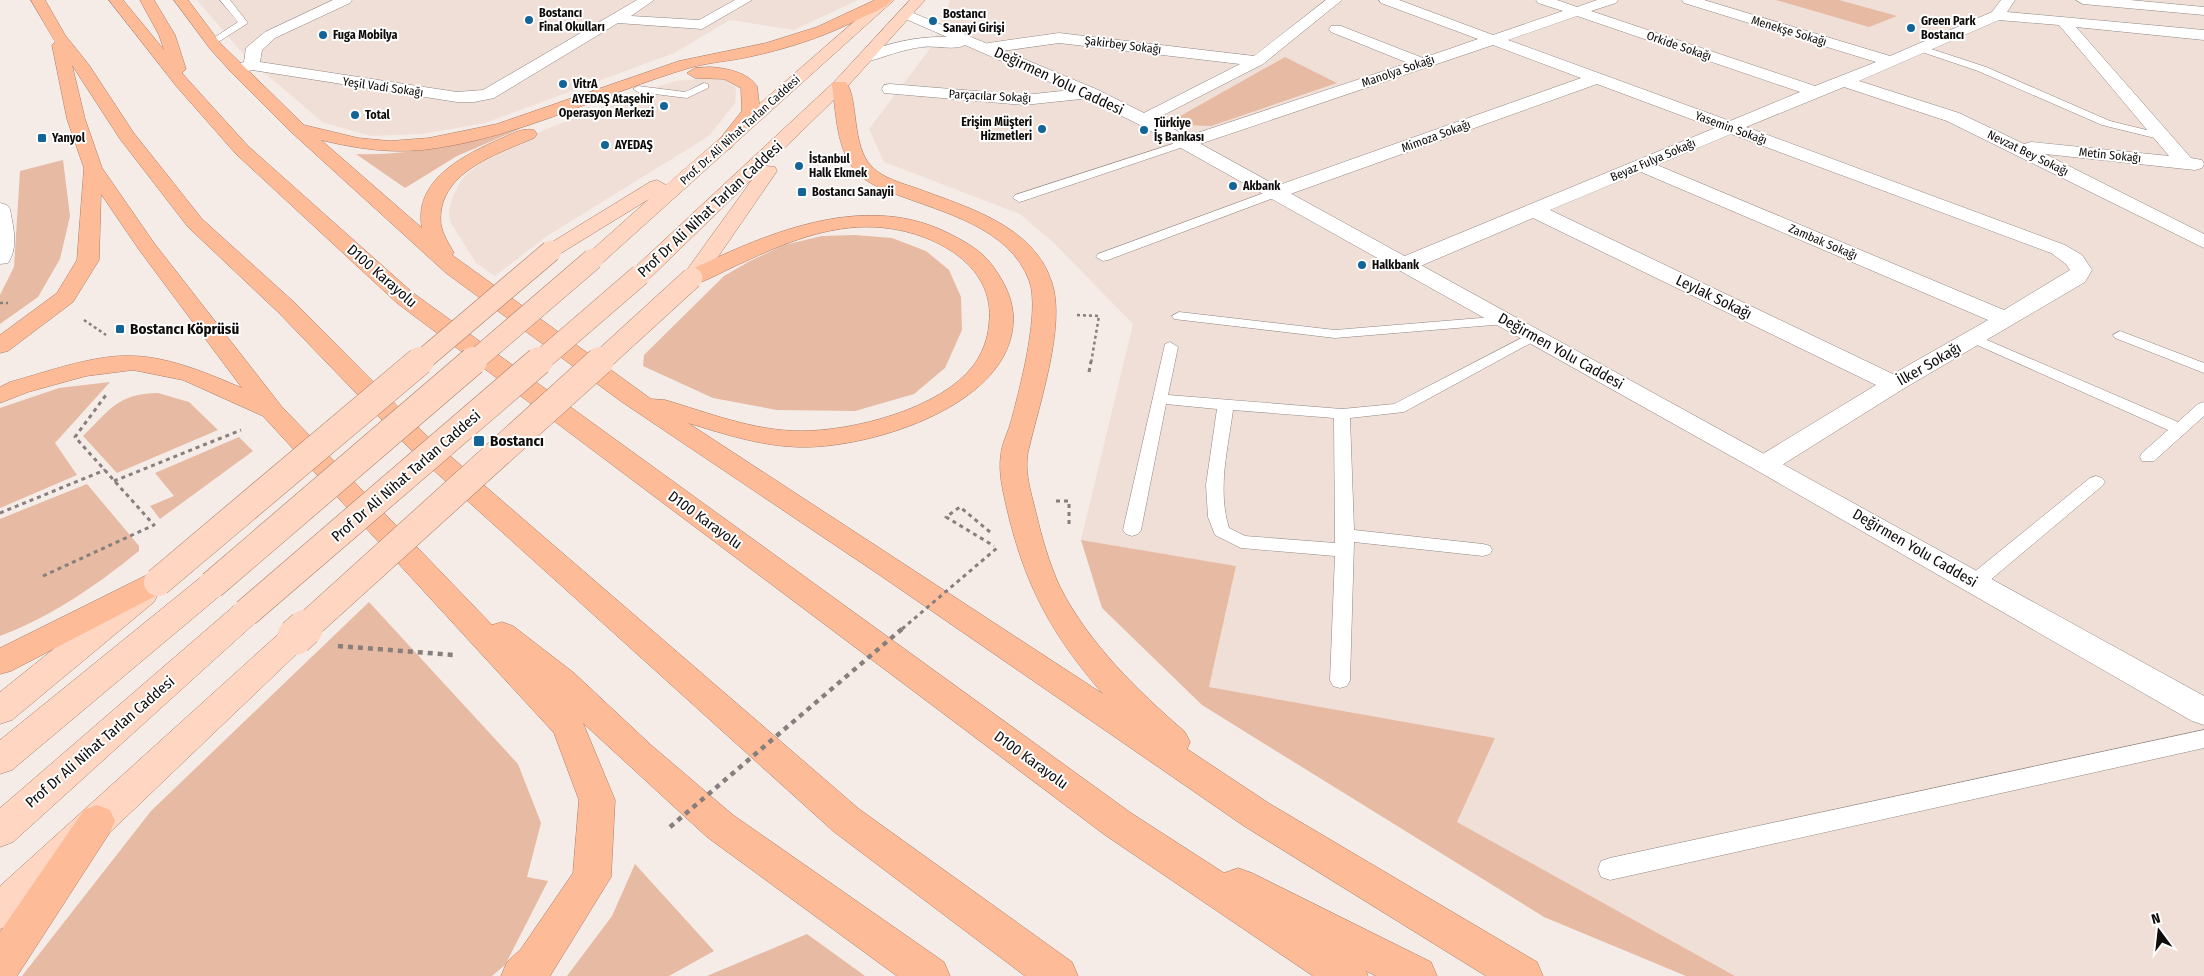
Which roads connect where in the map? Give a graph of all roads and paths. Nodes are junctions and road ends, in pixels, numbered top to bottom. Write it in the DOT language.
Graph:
graph roads {
  1 [pos="38,0"];
  2 [pos="116,0"];
  3 [pos="147,0"];
  4 [pos="181,0"];
  5 [pos="225,0"];
  6 [pos="345,0"];
  7 [pos="647,0"];
  8 [pos="745,0"];
  9 [pos="886,0"];
  10 [pos="918,0"];
  11 [pos="1335,0"];
  12 [pos="1386,0"];
  13 [pos="1543,0"];
  14 [pos="1611,0"];
  15 [pos="1689,0"];
  16 [pos="2008,0"];
  17 [pos="2083,0"];
  18 [pos="2197,0"];
  19 [pos="2113,1"];
  20 [pos="2204,7"];
  21 [pos="2204,11"];
  22 [pos="1577,12"];
  23 [pos="906,14"];
  24 [pos="1997,15"];
  25 [pos="617,19"];
  26 [pos="2063,21"];
  27 [pos="1336,30"];
  28 [pos="2204,35"];
  29 [pos="58,36"];
  30 [pos="1493,40"];
  31 [pos="212,43"];
  32 [pos="988,48"];
  33 [pos="1918,48"];
  34 [pos="866,57"];
  35 [pos="1257,61"];
  36 [pos="1889,61"];
  37 [pos="1422,64"];
  38 [pos="244,67"];
  39 [pos="1598,78"];
  40 [pos="1844,82"];
  41 [pos="183,84"];
  42 [pos="840,85"];
  43 [pos="704,86"];
  44 [pos="638,89"];
  45 [pos="890,89"];
  46 [pos="1815,92"];
  47 [pos="1090,93"];
  48 [pos="808,117"];
  49 [pos="1144,120"];
  50 [pos="296,127"];
  51 [pos="1730,127"];
  52 [pos="2162,136"];
  53 [pos="1185,143"];
  54 [pos="724,145"];
  55 [pos="2015,146"];
  56 [pos="2185,163"];
  57 [pos="1640,165"];
  58 [pos="2204,166"];
  59 [pos="93,168"];
  60 [pos="1275,193"];
  61 [pos="1019,198"];
  62 [pos="0,208"];
  63 [pos="1533,210"];
  64 [pos="2204,242"];
  65 [pos="2,246"];
  66 [pos="444,257"];
  67 [pos="1103,257"];
  68 [pos="2074,260"];
  69 [pos="1403,265"];
  70 [pos="692,278"];
  71 [pos="1179,316"];
  72 [pos="2006,318"];
  73 [pos="1505,320"];
  74 [pos="1096,329"];
  75 [pos="2120,335"];
  76 [pos="1533,336"];
  77 [pos="1973,338"];
  78 [pos="0,346"];
  79 [pos="1170,347"];
  80 [pos="2204,368"];
  81 [pos="1089,372"];
  82 [pos="1894,384"];
  83 [pos="110,390"];
  84 [pos="0,396"];
  85 [pos="631,397"];
  86 [pos="1159,399"];
  87 [pos="1226,404"];
  88 [pos="2204,408"];
  89 [pos="273,412"];
  90 [pos="1342,414"];
  91 [pos="244,428"];
  92 [pos="2180,429"];
  93 [pos="2148,457"];
  94 [pos="1765,464"];
  95 [pos="105,470"];
  96 [pos="114,481"];
  97 [pos="2096,482"];
  98 [pos="1051,502"];
  99 [pos="0,513"];
  100 [pos="946,517"];
  101 [pos="1069,524"];
  102 [pos="1132,530"];
  103 [pos="1345,543"];
  104 [pos="1483,550"];
  105 [pos="425,572"];
  106 [pos="43,576"];
  107 [pos="158,582"];
  108 [pos="1975,582"];
  109 [pos="328,646"];
  110 [pos="454,655"];
  111 [pos="0,662"];
  112 [pos="1340,680"];
  113 [pos="0,711"];
  114 [pos="2204,712"];
  115 [pos="2204,739"];
  116 [pos="0,760"];
  117 [pos="1257,815"];
  118 [pos="97,821"];
  119 [pos="1118,824"];
  120 [pos="670,827"];
  121 [pos="0,830"];
  122 [pos="1610,869"];
  123 [pos="0,911"];
  124 [pos="0,966"];
  125 [pos="521,976"];
  126 [pos="930,976"];
  127 [pos="1058,976"];
  128 [pos="1348,976"];
  129 [pos="1417,976"];
  130 [pos="1523,976"];
  1 -- 29 [label="highway"];
  2 -- 41 [label="highway, D100 Karayolu"];
  3 -- 41 [label="highway"];
  4 -- 31 [label="highway"];
  5 -- 31 [label="lane"];
  6 -- 38 [label="street"];
  7 -- 25 [label="street, Yeşil Vadi Sokağı"];
  8 -- 25 [label="street"];
  9 -- 50 [label="highway"];
  9 -- 54 [label="main road, Prof. Dr. Ali Nihat Tarlan Caddesi"];
  10 -- 23 [label="main road"];
  11 -- 35 [label="street"];
  12 -- 30 [label="street, Yasemin Sokağı"];
  13 -- 22 [label="street, Orkide Sokağı"];
  14 -- 22 [label="street, Manolya Sokağı"];
  15 -- 36 [label="street, Menekşe Sokağı"];
  16 -- 24 [label="street"];
  17 -- 19 [label="street"];
  18 -- 20 [label="street"];
  19 -- 21 [label="street"];
  22 -- 30 [label="street, Manolya Sokağı"];
  22 -- 46 [label="street, Orkide Sokağı"];
  23 -- 32 [label="street, Değirmen Yolu Caddesi"];
  23 -- 34 [label="main road"];
  24 -- 26 [label="street"];
  24 -- 33 [label="street, Beyaz Fulya Sokağı"];
  25 -- 38 [label="street, Yeşil Vadi Sokağı"];
  26 -- 28 [label="street"];
  26 -- 52 [label="street"];
  27 -- 37 [label="street"];
  29 -- 59 [label="highway"];
  29 -- 127 [label="highway"];
  30 -- 37 [label="street, Manolya Sokağı"];
  30 -- 39 [label="street, Yasemin Sokağı"];
  31 -- 38 [label="highway"];
  32 -- 34 [label="street"];
  32 -- 35 [label="street, Şakirbey Sokağı"];
  32 -- 47 [label="street, Değirmen Yolu Caddesi"];
  33 -- 36 [label="street, Beyaz Fulya Sokağı"];
  33 -- 52 [label="lane"];
  34 -- 42 [label="main road"];
  35 -- 49 [label="street"];
  36 -- 40 [label="street, Beyaz Fulya Sokağı"];
  37 -- 53 [label="street, Manolya Sokağı"];
  38 -- 50 [label="highway"];
  39 -- 51 [label="street, Yasemin Sokağı"];
  39 -- 60 [label="street, Mimoza Sokağı"];
  40 -- 46 [label="street, Beyaz Fulya Sokağı"];
  40 -- 55 [label="street, Nevzat Bey Sokağı"];
  41 -- 119 [label="highway, D100 Karayolu"];
  42 -- 48 [label="main road"];
  42 -- 117 [label="highway"];
  43 -- 44 [label="lane"];
  44 -- 54 [label="highway"];
  44 -- 66 [label="highway"];
  45 -- 47 [label="street, Parçacılar Sokağı"];
  46 -- 51 [label="street, Beyaz Fulya Sokağı"];
  47 -- 49 [label="street, Değirmen Yolu Caddesi"];
  48 -- 70 [label="main road"];
  48 -- 121 [label="main road, Prof Dr Ali Nihat Tarlan Caddesi, bridge"];
  49 -- 53 [label="street, Değirmen Yolu Caddesi"];
  50 -- 66 [label="highway"];
  51 -- 57 [label="street, Beyaz Fulya Sokağı"];
  51 -- 68 [label="street, Yasemin Sokağı"];
  52 -- 56 [label="street"];
  53 -- 60 [label="street, Değirmen Yolu Caddesi"];
  53 -- 61 [label="lane"];
  54 -- 107 [label="main road, bridge"];
  54 -- 116 [label="main road, Prof. Dr. Ali Nihat Tarlan Caddesi, bridge"];
  55 -- 56 [label="street, Metin Sokağı"];
  55 -- 64 [label="street, Nevzat Bey Sokağı"];
  56 -- 58 [label="street, Metin Sokağı"];
  57 -- 63 [label="street, Beyaz Fulya Sokağı"];
  57 -- 72 [label="street, Zambak Sokağı"];
  59 -- 78 [label="highway"];
  59 -- 89 [label="highway"];
  60 -- 67 [label="lane"];
  60 -- 69 [label="street, Değirmen Yolu Caddesi"];
  62 -- 65 [label="street"];
  63 -- 69 [label="street, Beyaz Fulya Sokağı"];
  63 -- 82 [label="street, Leylak Sokağı"];
  66 -- 85 [label="highway"];
  68 -- 72 [label="street, İlker Sokağı"];
  69 -- 73 [label="street, Değirmen Yolu Caddesi"];
  70 -- 85 [label="highway"];
  70 -- 118 [label="main road, bridge"];
  71 -- 73 [label="lane"];
  72 -- 77 [label="street, İlker Sokağı"];
  73 -- 76 [label="street, Değirmen Yolu Caddesi"];
  74 -- 81 [label="path"];
  75 -- 80 [label="lane"];
  76 -- 90 [label="lane"];
  76 -- 94 [label="street, Değirmen Yolu Caddesi"];
  77 -- 82 [label="street, İlker Sokağı"];
  77 -- 92 [label="lane"];
  79 -- 86 [label="lane"];
  82 -- 94 [label="street, İlker Sokağı"];
  83 -- 95 [label="path"];
  84 -- 89 [label="highway"];
  85 -- 117 [label="highway"];
  86 -- 87 [label="lane"];
  86 -- 102 [label="lane"];
  87 -- 90 [label="lane"];
  87 -- 103 [label="lane"];
  88 -- 92 [label="lane"];
  89 -- 105 [label="highway"];
  90 -- 103 [label="lane"];
  91 -- 96 [label="path"];
  92 -- 93 [label="lane"];
  94 -- 108 [label="street, Değirmen Yolu Caddesi"];
  95 -- 96 [label="path"];
  95 -- 99 [label="path"];
  96 -- 106 [label="path"];
  97 -- 108 [label="lane"];
  98 -- 101 [label="path"];
  100 -- 120 [label="path, bridge"];
  103 -- 104 [label="lane"];
  103 -- 112 [label="lane"];
  105 -- 125 [label="highway"];
  105 -- 126 [label="highway"];
  107 -- 111 [label="highway"];
  107 -- 113 [label="main road"];
  108 -- 114 [label="street, Değirmen Yolu Caddesi"];
  109 -- 110 [label="path"];
  115 -- 122 [label="lane"];
  117 -- 130 [label="highway"];
  118 -- 123 [label="main road"];
  118 -- 124 [label="highway"];
  119 -- 128 [label="highway, D100 Karayolu"];
  119 -- 129 [label="highway"];
}
